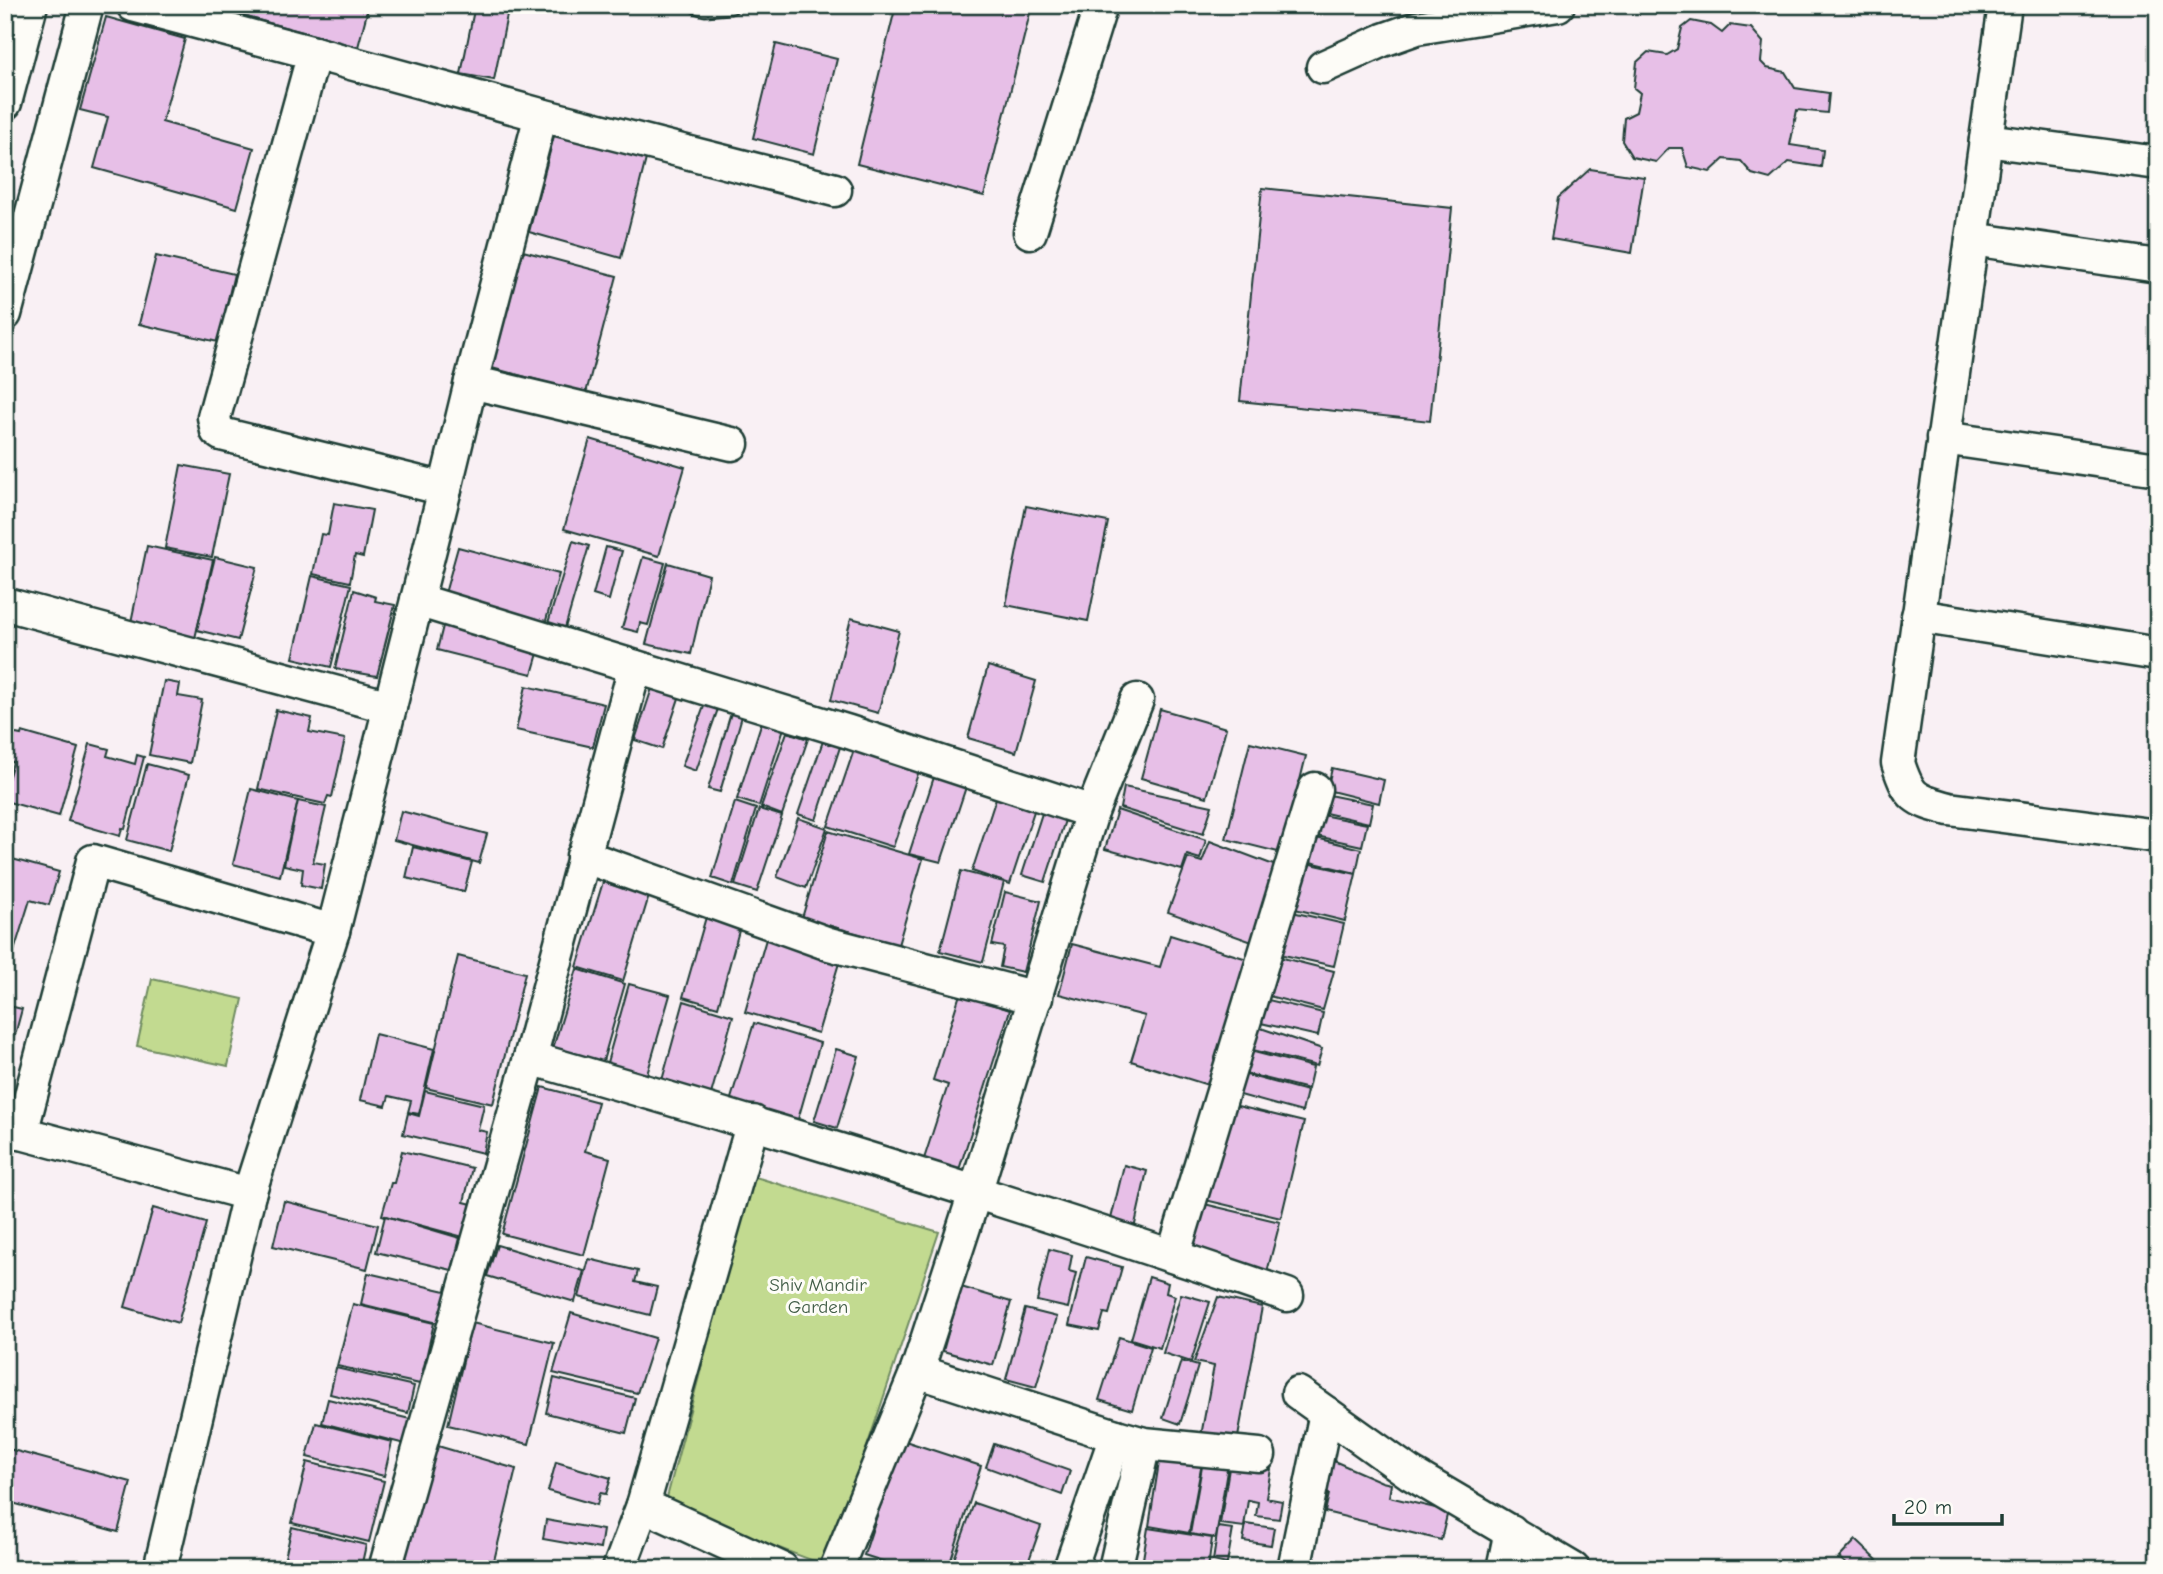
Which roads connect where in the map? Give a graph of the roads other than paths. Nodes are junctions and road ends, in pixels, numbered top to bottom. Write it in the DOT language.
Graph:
graph roads {
  1 [pos="31,5"];
  2 [pos="87,5"];
  3 [pos="134,5"];
  4 [pos="698,5"];
  5 [pos="730,5"];
  6 [pos="1101,5"];
  7 [pos="1558,5"];
  8 [pos="2005,5"];
  9 [pos="314,53"];
  10 [pos="1323,67"];
  11 [pos="5,103"];
  12 [pos="541,115"];
  13 [pos="1986,140"];
  14 [pos="2158,163"];
  15 [pos="835,190"];
  16 [pos="1030,232"];
  17 [pos="1972,239"];
  18 [pos="2158,266"];
  19 [pos="5,314"];
  20 [pos="471,382"];
  21 [pos="1943,438"];
  22 [pos="733,444"];
  23 [pos="2158,469"];
  24 [pos="445,489"];
  25 [pos="417,600"];
  26 [pos="5,604"];
  27 [pos="1918,616"];
  28 [pos="2158,654"];
  29 [pos="635,667"];
  30 [pos="1137,700"];
  31 [pos="390,707"];
  32 [pos="1315,789"];
  33 [pos="1092,812"];
  34 [pos="2158,836"];
  35 [pos="583,856"];
  36 [pos="333,931"];
  37 [pos="1036,998"];
  38 [pos="530,1058"];
  39 [pos="753,1122"];
  40 [pos="13,1131"];
  41 [pos="975,1193"];
  42 [pos="249,1194"];
  43 [pos="1173,1256"];
  44 [pos="1287,1295"];
  45 [pos="917,1370"];
  46 [pos="1298,1393"];
  47 [pos="1326,1413"];
  48 [pos="1130,1440"];
  49 [pos="1259,1455"];
  50 [pos="643,1505"];
  51 [pos="1511,1531"];
  52 [pos="160,1569"];
  53 [pos="385,1569"];
  54 [pos="619,1569"];
  55 [pos="782,1569"];
  56 [pos="836,1569"];
  57 [pos="1070,1569"];
  58 [pos="1115,1569"];
  59 [pos="1294,1569"];
  60 [pos="1503,1569"];
  61 [pos="1573,1569"];
  1 -- 11 [label="street"];
  2 -- 19 [label="street"];
  3 -- 9 [label="street"];
  4 -- 5 [label="lane"];
  6 -- 16 [label="street"];
  7 -- 10 [label="street"];
  8 -- 13 [label="street"];
  9 -- 12 [label="street"];
  9 -- 24 [label="street"];
  12 -- 15 [label="street"];
  12 -- 20 [label="street"];
  13 -- 14 [label="street"];
  13 -- 17 [label="street"];
  17 -- 18 [label="street"];
  17 -- 21 [label="street"];
  20 -- 22 [label="street"];
  20 -- 24 [label="street"];
  21 -- 23 [label="street"];
  21 -- 27 [label="street"];
  24 -- 25 [label="street"];
  25 -- 29 [label="street"];
  25 -- 31 [label="street"];
  26 -- 31 [label="street"];
  27 -- 28 [label="street"];
  27 -- 34 [label="street"];
  29 -- 33 [label="street"];
  29 -- 35 [label="street"];
  30 -- 33 [label="street"];
  31 -- 36 [label="street"];
  32 -- 43 [label="street"];
  33 -- 37 [label="street"];
  35 -- 37 [label="street"];
  35 -- 38 [label="street"];
  36 -- 40 [label="street"];
  36 -- 42 [label="street"];
  37 -- 41 [label="street"];
  38 -- 39 [label="street"];
  38 -- 53 [label="street"];
  39 -- 41 [label="street"];
  39 -- 50 [label="street"];
  40 -- 42 [label="street"];
  41 -- 43 [label="street"];
  41 -- 45 [label="street"];
  42 -- 52 [label="street"];
  43 -- 44 [label="street"];
  45 -- 48 [label="street"];
  45 -- 56 [label="street"];
  46 -- 47 [label="street"];
  47 -- 51 [label="street"];
  47 -- 59 [label="street"];
  48 -- 49 [label="street"];
  48 -- 57 [label="street"];
  48 -- 58 [label="street"];
  50 -- 54 [label="street"];
  50 -- 55 [label="street"];
  51 -- 60 [label="street"];
  51 -- 61 [label="street"];
}
